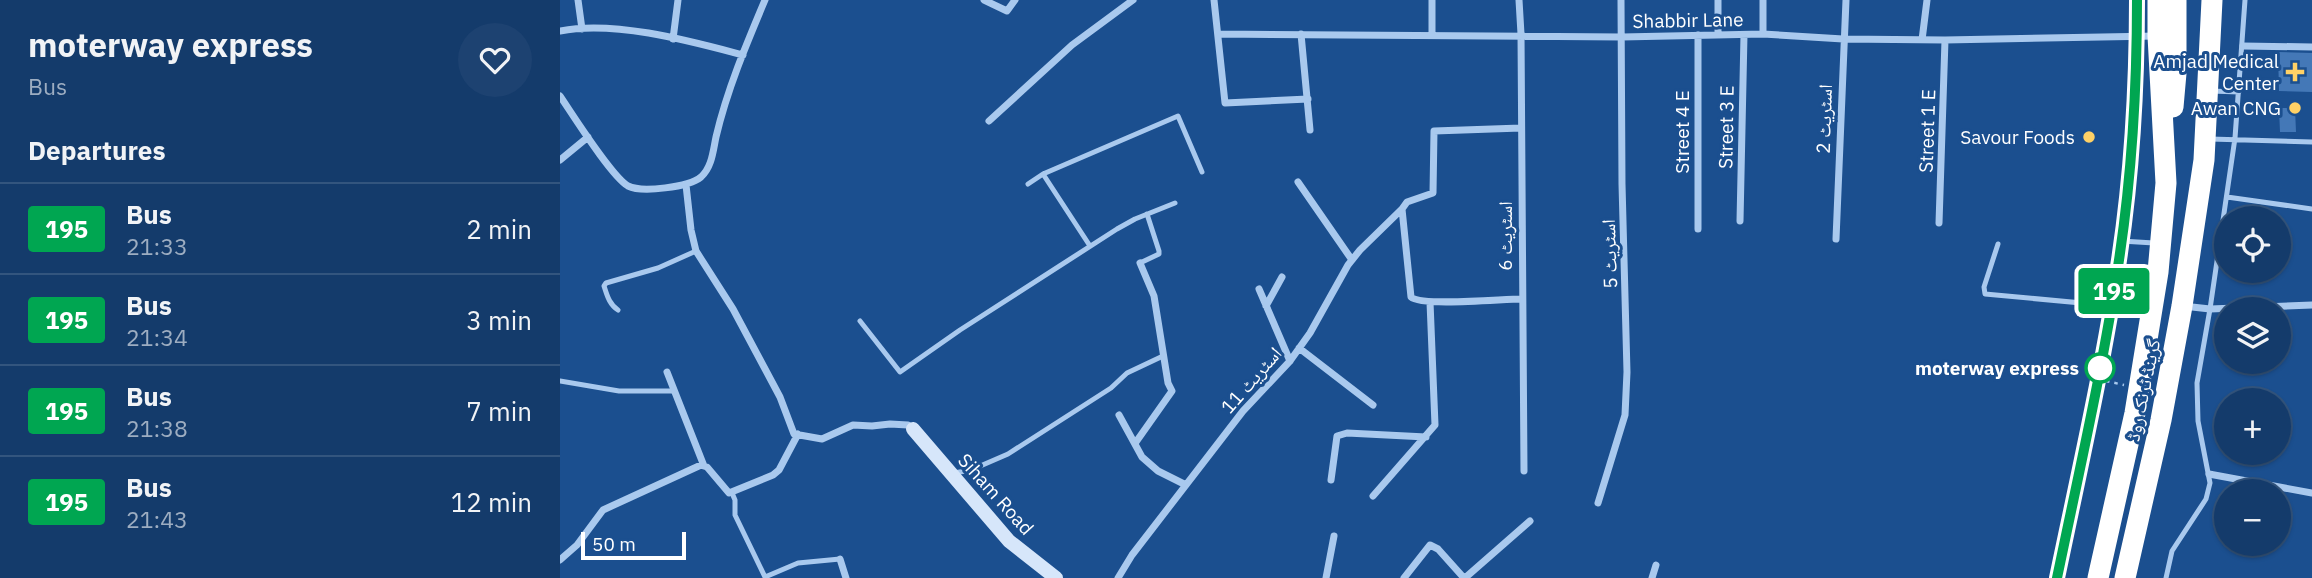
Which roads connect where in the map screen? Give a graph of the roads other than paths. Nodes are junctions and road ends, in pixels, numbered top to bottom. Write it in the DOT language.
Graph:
graph roads {
  1 [pos="578,0"];
  2 [pos="678,0"];
  3 [pos="765,0"];
  4 [pos="984,0"];
  5 [pos="1015,0"];
  6 [pos="1133,0"];
  7 [pos="1214,0"];
  8 [pos="1432,0"];
  9 [pos="1519,0"];
  10 [pos="1621,0"];
  11 [pos="1718,0"];
  12 [pos="1763,0"];
  13 [pos="1846,0"];
  14 [pos="1927,0"];
  15 [pos="2137,0"];
  16 [pos="2158,0"];
  17 [pos="2176,0"];
  18 [pos="2212,0"];
  19 [pos="2245,0"];
  20 [pos="582,29"];
  21 [pos="560,31"];
  22 [pos="1218,34"];
  23 [pos="1301,34"];
  24 [pos="1521,34"];
  25 [pos="1763,34"];
  26 [pos="1432,35"];
  27 [pos="1698,35"];
  28 [pos="1718,35"];
  29 [pos="1744,35"];
  30 [pos="2147,36"];
  31 [pos="1622,37"];
  32 [pos="673,39"];
  33 [pos="1843,39"];
  34 [pos="1922,40"];
  35 [pos="1945,40"];
  36 [pos="2243,46"];
  37 [pos="2312,47"];
  38 [pos="743,55"];
  39 [pos="2207,90"];
  40 [pos="2239,92"];
  41 [pos="560,96"];
  42 [pos="1308,99"];
  43 [pos="989,121"];
  44 [pos="1521,128"];
  45 [pos="1310,130"];
  46 [pos="588,137"];
  47 [pos="2235,138"];
  48 [pos="2205,139"];
  49 [pos="2312,142"];
  50 [pos="560,160"];
  51 [pos="1202,172"];
  52 [pos="1043,174"];
  53 [pos="1298,182"];
  54 [pos="2166,183"];
  55 [pos="1028,184"];
  56 [pos="686,185"];
  57 [pos="2227,197"];
  58 [pos="1175,204"];
  59 [pos="2312,209"];
  60 [pos="1403,213"];
  61 [pos="1147,214"];
  62 [pos="1740,221"];
  63 [pos="1939,223"];
  64 [pos="1698,229"];
  65 [pos="1836,239"];
  66 [pos="2121,241"];
  67 [pos="1998,244"];
  68 [pos="2161,244"];
  69 [pos="1090,246"];
  70 [pos="696,251"];
  71 [pos="1352,260"];
  72 [pos="1140,263"];
  73 [pos="1282,277"];
  74 [pos="1259,289"];
  75 [pos="1521,299"];
  76 [pos="1430,302"];
  77 [pos="2312,305"];
  78 [pos="1266,306"];
  79 [pos="2112,306"];
  80 [pos="2182,306"];
  81 [pos="2153,309"];
  82 [pos="2210,309"];
  83 [pos="618,310"];
  84 [pos="860,321"];
  85 [pos="1299,348"];
  86 [pos="1163,356"];
  87 [pos="1290,361"];
  88 [pos="667,372"];
  89 [pos="560,382"];
  90 [pos="674,391"];
  91 [pos="1373,404"];
  92 [pos="1119,415"];
  93 [pos="913,429"];
  94 [pos="798,434"];
  95 [pos="1426,437"];
  96 [pos="1136,442"];
  97 [pos="704,466"];
  98 [pos="1524,471"];
  99 [pos="951,474"];
  100 [pos="2209,474"];
  101 [pos="1331,480"];
  102 [pos="1186,485"];
  103 [pos="732,493"];
  104 [pos="2312,493"];
  105 [pos="1373,496"];
  106 [pos="1598,503"];
  107 [pos="1530,521"];
  108 [pos="1334,536"];
  109 [pos="840,559"];
  110 [pos="560,560"];
  111 [pos="1656,565"];
  112 [pos="846,578"];
  113 [pos="1056,578"];
  114 [pos="1118,578"];
  115 [pos="1326,578"];
  116 [pos="1404,578"];
  117 [pos="1464,578"];
  118 [pos="1652,578"];
  119 [pos="2057,578"];
  120 [pos="2098,578"];
  121 [pos="2125,578"];
  122 [pos="2166,578"];
  1 -- 20 [label="street"];
  2 -- 32 [label="street"];
  3 -- 38 [label="street"];
  4 -- 5 [label="street"];
  6 -- 43 [label="street"];
  7 -- 22 [label="street"];
  8 -- 26 [label="street"];
  9 -- 24 [label="street, اسٹریٹ 6"];
  10 -- 31 [label="street, اسٹریٹ 5"];
  11 -- 28 [label="street"];
  12 -- 25 [label="street"];
  13 -- 33 [label="street, اسٹریٹ 2"];
  14 -- 34 [label="street"];
  15 -- 30 [label="lane"];
  16 -- 30 [label="highway, گرینڈ ٹرنک روڈ"];
  17 -- 54 [label="highway"];
  18 -- 39 [label="highway, گرینڈ ٹرنک روڈ"];
  19 -- 36 [label="lane"];
  20 -- 21 [label="street"];
  20 -- 32 [label="street"];
  22 -- 23 [label="street, Shabbir Lane"];
  22 -- 42 [label="street"];
  23 -- 26 [label="street, Shabbir Lane"];
  23 -- 42 [label="street"];
  24 -- 26 [label="street, Shabbir Lane"];
  24 -- 31 [label="street, Shabbir Lane"];
  24 -- 44 [label="street, اسٹریٹ 6"];
  25 -- 29 [label="street, Shabbir Lane"];
  25 -- 33 [label="street, Shabbir Lane"];
  27 -- 28 [label="street, Shabbir Lane"];
  27 -- 31 [label="street, Shabbir Lane"];
  27 -- 64 [label="street, Street 4 E"];
  28 -- 29 [label="street, Shabbir Lane"];
  29 -- 62 [label="street, Street 3 E"];
  30 -- 35 [label="street, Shabbir Lane"];
  30 -- 54 [label="highway, گرینڈ ٹرنک روڈ"];
  30 -- 66 [label="lane"];
  31 -- 106 [label="street, اسٹریٹ 5"];
  32 -- 38 [label="street"];
  33 -- 34 [label="street, Shabbir Lane"];
  33 -- 65 [label="street, اسٹریٹ 2"];
  34 -- 35 [label="street, Shabbir Lane"];
  35 -- 63 [label="street, Street 1 E"];
  36 -- 37 [label="street"];
  36 -- 40 [label="lane"];
  38 -- 56 [label="street"];
  39 -- 40 [label="lane"];
  39 -- 48 [label="highway, گرینڈ ٹرنک روڈ"];
  40 -- 47 [label="lane"];
  41 -- 46 [label="street"];
  42 -- 45 [label="street"];
  44 -- 60 [label="street, اسٹریٹ 11"];
  44 -- 75 [label="street, اسٹریٹ 6"];
  46 -- 50 [label="street"];
  46 -- 56 [label="street"];
  47 -- 48 [label="lane"];
  47 -- 49 [label="lane"];
  47 -- 57 [label="lane"];
  48 -- 80 [label="highway, گرینڈ ٹرنک روڈ"];
  51 -- 52 [label="lane"];
  52 -- 55 [label="lane"];
  52 -- 69 [label="lane"];
  53 -- 71 [label="street"];
  54 -- 68 [label="highway, گرینڈ ٹرنک روڈ"];
  56 -- 70 [label="street"];
  57 -- 59 [label="lane"];
  57 -- 82 [label="lane"];
  58 -- 61 [label="lane"];
  60 -- 71 [label="street, اسٹریٹ 11"];
  60 -- 76 [label="street"];
  61 -- 69 [label="lane"];
  61 -- 72 [label="lane"];
  66 -- 68 [label="lane"];
  66 -- 79 [label="lane"];
  67 -- 79 [label="lane"];
  68 -- 81 [label="highway, گرینڈ ٹرنک روڈ"];
  69 -- 84 [label="lane"];
  70 -- 83 [label="lane"];
  70 -- 94 [label="street"];
  71 -- 85 [label="street, اسٹریٹ 11"];
  72 -- 86 [label="street"];
  73 -- 78 [label="street"];
  74 -- 78 [label="street"];
  75 -- 76 [label="street"];
  75 -- 98 [label="street, اسٹریٹ 6"];
  76 -- 95 [label="street"];
  77 -- 82 [label="street"];
  78 -- 87 [label="street"];
  79 -- 81 [label="lane"];
  79 -- 119 [label="lane"];
  80 -- 82 [label="street"];
  80 -- 121 [label="highway, گرینڈ ٹرنک روڈ"];
  81 -- 120 [label="highway, گرینڈ ٹرنک روڈ"];
  82 -- 100 [label="lane"];
  85 -- 87 [label="street, اسٹریٹ 11"];
  85 -- 91 [label="street"];
  86 -- 96 [label="street"];
  86 -- 99 [label="lane"];
  87 -- 102 [label="street, اسٹریٹ 11"];
  88 -- 90 [label="street"];
  89 -- 90 [label="lane"];
  90 -- 97 [label="street"];
  92 -- 96 [label="street"];
  93 -- 94 [label="street"];
  93 -- 99 [label="street, Siham Road"];
  94 -- 103 [label="street"];
  95 -- 101 [label="street"];
  95 -- 105 [label="street"];
  96 -- 102 [label="street"];
  97 -- 103 [label="street"];
  97 -- 110 [label="street"];
  99 -- 113 [label="street, Siham Road"];
  100 -- 104 [label="street"];
  100 -- 122 [label="lane"];
  102 -- 114 [label="street, اسٹریٹ 11"];
  103 -- 109 [label="lane"];
  107 -- 117 [label="street"];
  108 -- 115 [label="street"];
  109 -- 112 [label="street"];
  111 -- 118 [label="street"];
  116 -- 117 [label="street"];
}
